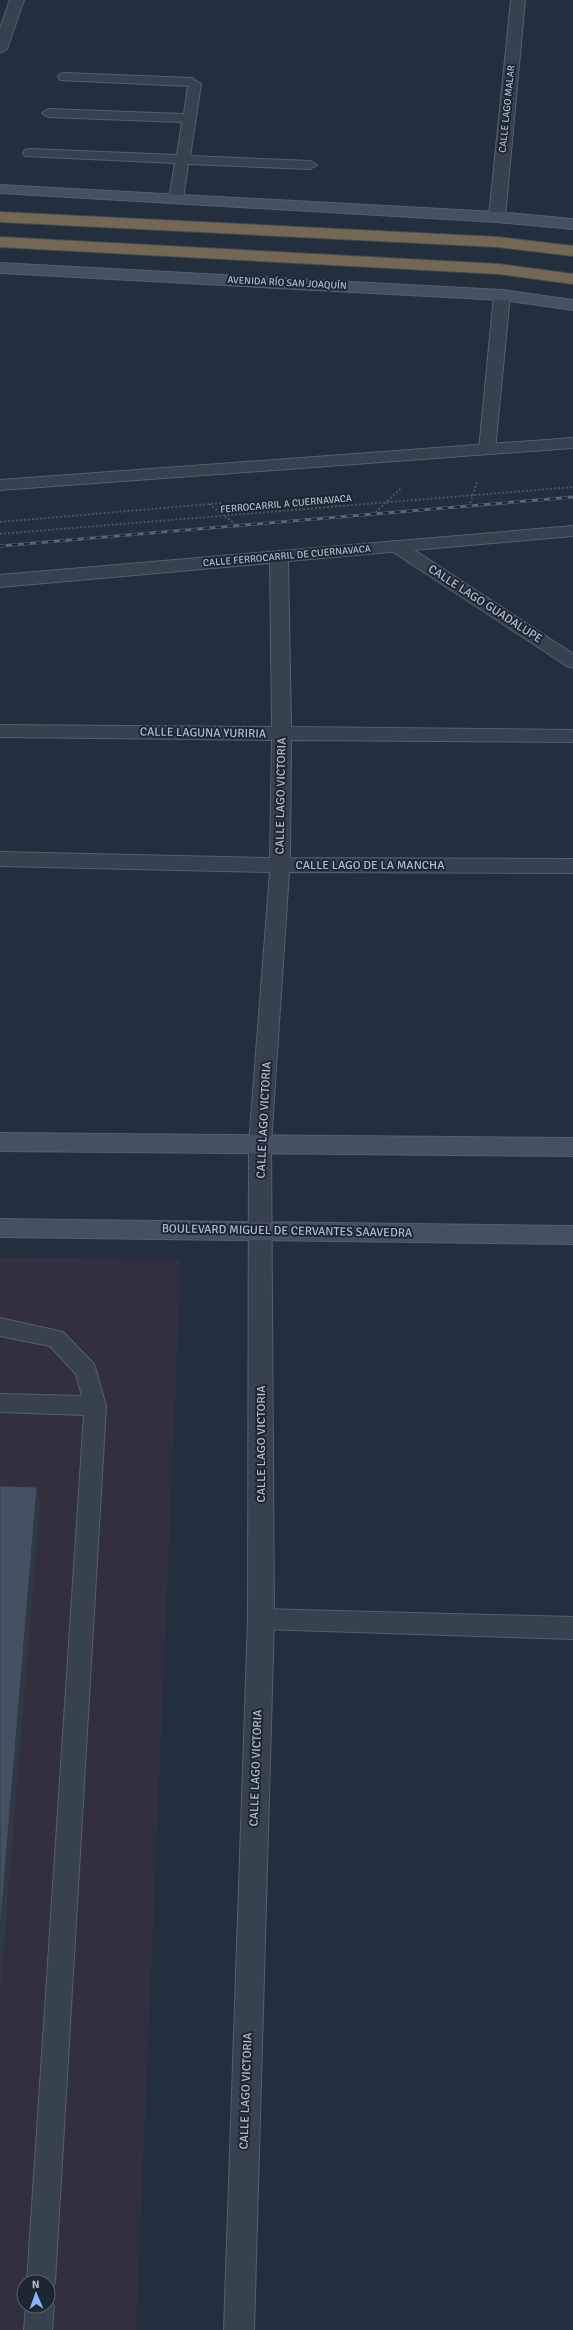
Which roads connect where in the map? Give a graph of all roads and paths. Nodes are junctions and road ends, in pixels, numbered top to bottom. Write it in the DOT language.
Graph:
graph roads {
  1 [pos="16,0"];
  2 [pos="518,0"];
  3 [pos="0,49"];
  4 [pos="64,77"];
  5 [pos="48,113"];
  6 [pos="190,118"];
  7 [pos="30,153"];
  8 [pos="183,159"];
  9 [pos="310,165"];
  10 [pos="0,189"];
  11 [pos="176,199"];
  12 [pos="0,217"];
  13 [pos="497,217"];
  14 [pos="573,224"];
  15 [pos="0,242"];
  16 [pos="573,251"];
  17 [pos="0,268"];
  18 [pos="573,280"];
  19 [pos="502,295"];
  20 [pos="573,305"];
  21 [pos="573,443"];
  22 [pos="487,450"];
  23 [pos="165,473"];
  24 [pos="0,485"];
  25 [pos="573,487"];
  26 [pos="472,496"];
  27 [pos="225,516"];
  28 [pos="573,531"];
  29 [pos="0,534"];
  30 [pos="460,541"];
  31 [pos="396,546"];
  32 [pos="280,558"];
  33 [pos="0,581"];
  34 [pos="573,662"];
  35 [pos="0,731"];
  36 [pos="282,734"];
  37 [pos="573,736"];
  38 [pos="0,859"];
  39 [pos="280,865"];
  40 [pos="573,866"];
  41 [pos="0,1142"];
  42 [pos="260,1144"];
  43 [pos="573,1146"];
  44 [pos="0,1228"];
  45 [pos="261,1231"];
  46 [pos="573,1235"];
  47 [pos="0,1327"];
  48 [pos="0,1403"];
  49 [pos="95,1406"];
  50 [pos="261,1619"];
  51 [pos="573,1628"];
  52 [pos="41,2274"];
  53 [pos="39,2314"];
  54 [pos="38,2330"];
  55 [pos="239,2330"];
  1 -- 3 [label="street"];
  2 -- 13 [label="street, CALLE LAGO MALAR"];
  4 -- 6 [label="lane"];
  5 -- 6 [label="lane"];
  6 -- 8 [label="lane"];
  7 -- 8 [label="lane"];
  8 -- 9 [label="lane"];
  8 -- 11 [label="lane"];
  10 -- 11 [label="main road"];
  11 -- 13 [label="main road"];
  12 -- 16 [label="highway"];
  13 -- 14 [label="main road"];
  15 -- 18 [label="highway"];
  17 -- 19 [label="main road, AVENIDA RÍO SAN JOAQUÍN"];
  19 -- 20 [label="main road, AVENIDA RÍO SAN JOAQUÍN"];
  19 -- 22 [label="street"];
  21 -- 22 [label="street"];
  22 -- 23 [label="street"];
  22 -- 26 [label="path"];
  23 -- 24 [label="street"];
  23 -- 27 [label="path"];
  25 -- 26 [label="path, FERROCARRIL A CUERNAVACA"];
  26 -- 27 [label="path, FERROCARRIL A CUERNAVACA"];
  26 -- 30 [label="path"];
  27 -- 29 [label="path, FERROCARRIL A CUERNAVACA"];
  27 -- 32 [label="path"];
  28 -- 30 [label="street, CALLE FERROCARRIL DE CUERNAVACA"];
  30 -- 31 [label="street, CALLE FERROCARRIL DE CUERNAVACA"];
  31 -- 32 [label="street, CALLE FERROCARRIL DE CUERNAVACA"];
  31 -- 34 [label="street, CALLE LAGO GUADALUPE"];
  32 -- 33 [label="street, CALLE FERROCARRIL DE CUERNAVACA"];
  32 -- 36 [label="street, CALLE LAGO VICTORIA"];
  35 -- 36 [label="street, CALLE LAGUNA YURIRIA"];
  36 -- 37 [label="street, CALLE LAGUNA YURIRIA"];
  36 -- 39 [label="street, CALLE LAGO VICTORIA"];
  38 -- 39 [label="street, CALLE LAGO DE LA MANCHA"];
  39 -- 40 [label="street, CALLE LAGO DE LA MANCHA"];
  39 -- 42 [label="street, CALLE LAGO VICTORIA"];
  41 -- 42 [label="main road"];
  42 -- 43 [label="main road"];
  42 -- 45 [label="street, CALLE LAGO VICTORIA"];
  44 -- 45 [label="main road, BOULEVARD MIGUEL DE CERVANTES SAAVEDRA"];
  45 -- 46 [label="main road, BOULEVARD MIGUEL DE CERVANTES SAAVEDRA"];
  45 -- 50 [label="street, CALLE LAGO VICTORIA"];
  47 -- 49 [label="lane"];
  48 -- 49 [label="lane"];
  49 -- 52 [label="lane"];
  50 -- 51 [label="lane"];
  50 -- 55 [label="street, CALLE LAGO VICTORIA"];
  53 -- 54 [label="lane"];
}
